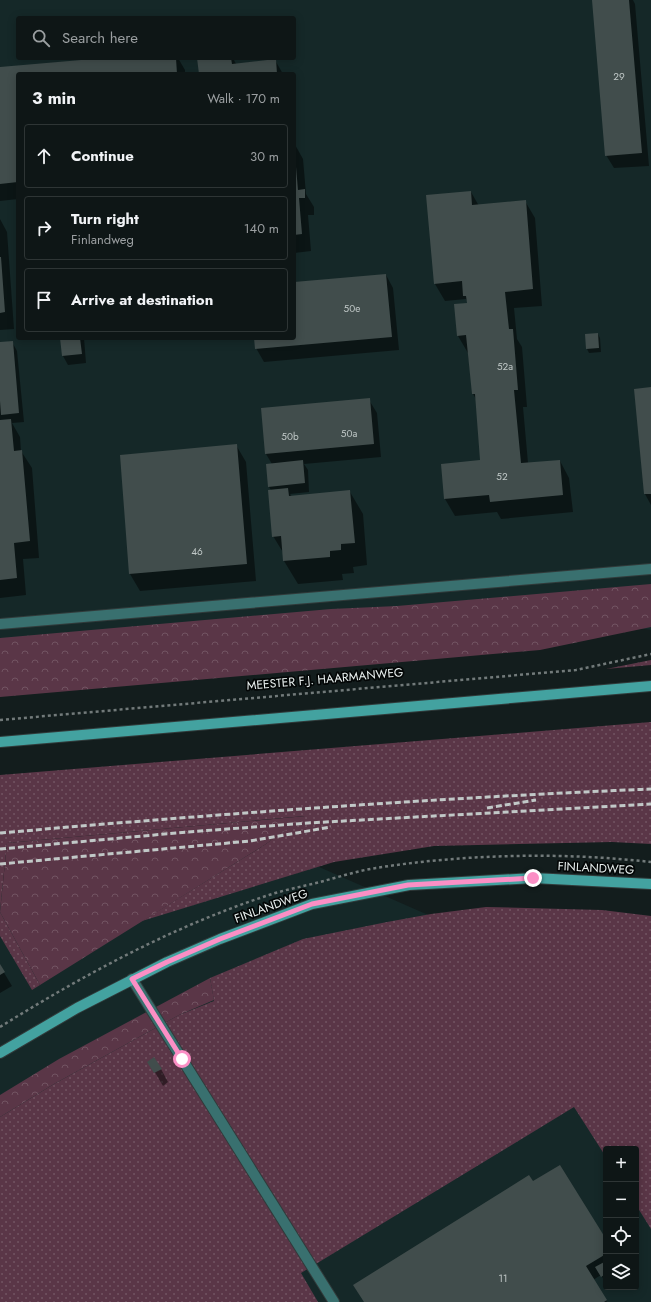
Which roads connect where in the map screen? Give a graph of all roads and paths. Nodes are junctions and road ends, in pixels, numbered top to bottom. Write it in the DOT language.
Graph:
graph roads {
  1 [pos="651,569"];
  2 [pos="0,624"];
  3 [pos="651,654"];
  4 [pos="651,686"];
  5 [pos="0,720"];
  6 [pos="0,742"];
  7 [pos="651,884"];
  8 [pos="132,979"];
  9 [pos="0,1053"];
  10 [pos="334,1302"];
  1 -- 2 [label="street"];
  3 -- 5 [label="path, MEESTER F.J. HAARMANWEG"];
  4 -- 6 [label="street"];
  7 -- 8 [label="street, FINLANDWEG"];
  8 -- 9 [label="street, FINLANDWEG"];
  8 -- 10 [label="street"];
}
